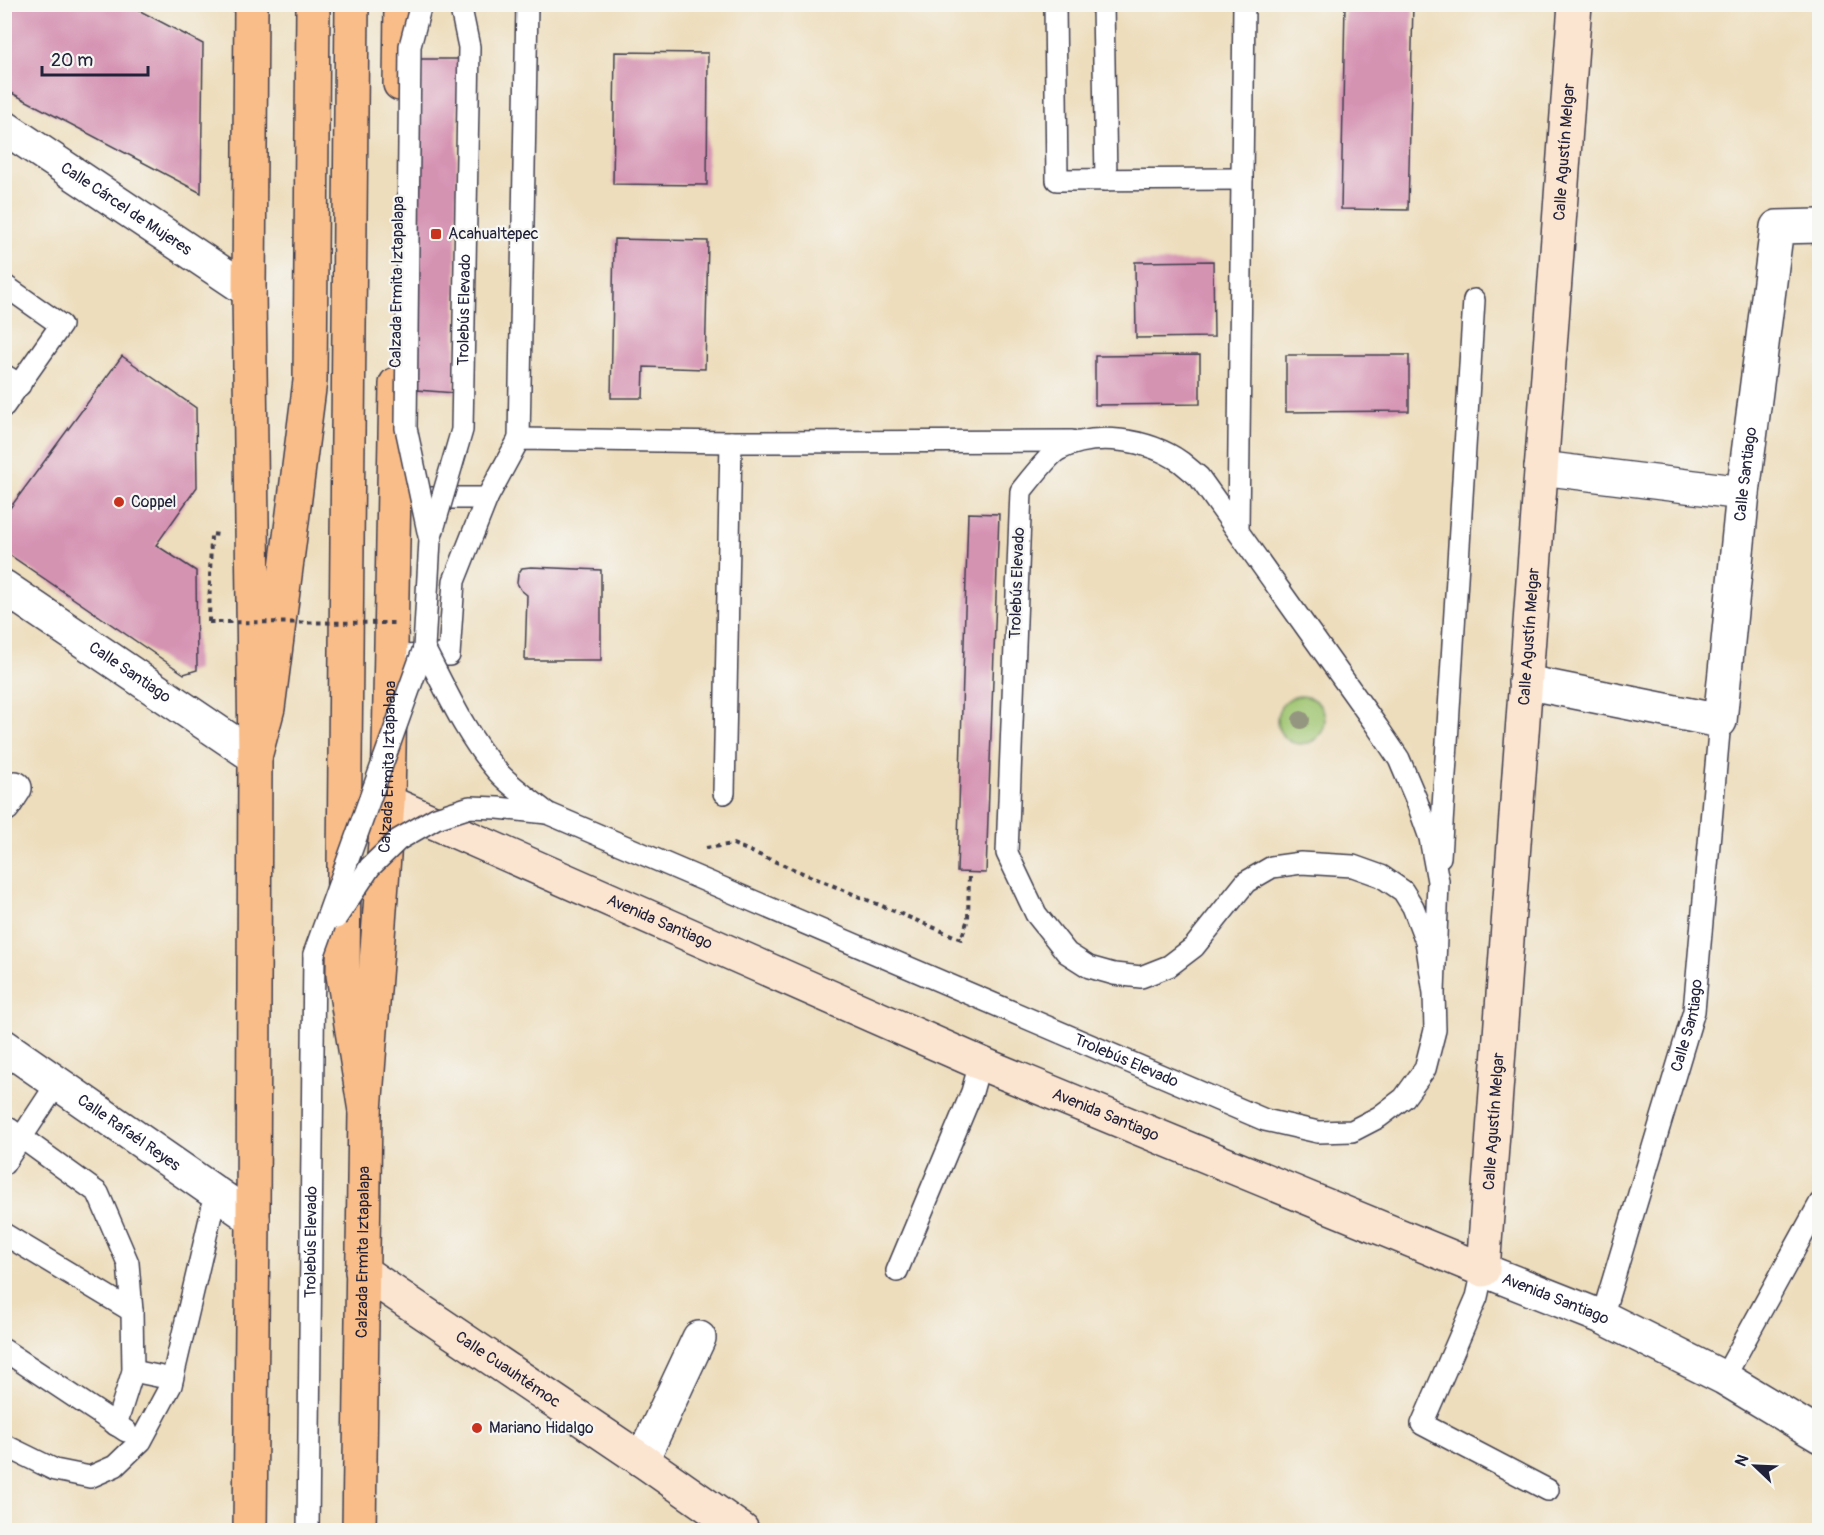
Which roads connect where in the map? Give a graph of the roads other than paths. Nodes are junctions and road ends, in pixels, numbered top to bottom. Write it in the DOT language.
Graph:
graph roads {
  1 [pos="251,4"];
  2 [pos="313,4"];
  3 [pos="352,4"];
  4 [pos="401,4"];
  5 [pos="421,4"];
  6 [pos="460,4"];
  7 [pos="527,4"];
  8 [pos="1055,4"];
  9 [pos="1103,4"];
  10 [pos="1244,4"];
  11 [pos="1575,4"];
  12 [pos="4,127"];
  13 [pos="1242,179"];
  14 [pos="1106,180"];
  15 [pos="1820,226"];
  16 [pos="4,285"];
  17 [pos="249,291"];
  18 [pos="1474,300"];
  19 [pos="12,380"];
  20 [pos="4,406"];
  21 [pos="519,439"];
  22 [pos="1086,441"];
  23 [pos="731,442"];
  24 [pos="1541,468"];
  25 [pos="1743,493"];
  26 [pos="395,498"];
  27 [pos="487,498"];
  28 [pos="1238,530"];
  29 [pos="430,540"];
  30 [pos="4,587"];
  31 [pos="424,648"];
  32 [pos="390,656"];
  33 [pos="1526,682"];
  34 [pos="1720,721"];
  35 [pos="255,757"];
  36 [pos="723,793"];
  37 [pos="388,802"];
  38 [pos="547,813"];
  39 [pos="1438,881"];
  40 [pos="314,954"];
  41 [pos="1434,993"];
  42 [pos="4,1046"];
  43 [pos="980,1063"];
  44 [pos="58,1082"];
  45 [pos="365,1111"];
  46 [pos="4,1125"];
  47 [pos="22,1137"];
  48 [pos="4,1164"];
  49 [pos="216,1192"];
  50 [pos="1820,1203"];
  51 [pos="253,1219"];
  52 [pos="4,1234"];
  53 [pos="1483,1270"];
  54 [pos="362,1271"];
  55 [pos="897,1271"];
  56 [pos="132,1311"];
  57 [pos="1602,1317"];
  58 [pos="699,1338"];
  59 [pos="4,1350"];
  60 [pos="133,1371"];
  61 [pos="1724,1378"];
  62 [pos="172,1379"];
  63 [pos="117,1425"];
  64 [pos="1820,1436"];
  65 [pos="141,1441"];
  66 [pos="4,1445"];
  67 [pos="642,1460"];
  68 [pos="1548,1490"];
  69 [pos="250,1530"];
  70 [pos="308,1530"];
  71 [pos="359,1530"];
  72 [pos="742,1530"];
  1 -- 17 [label="main road"];
  2 -- 35 [label="main road"];
  3 -- 45 [label="main road"];
  4 -- 26 [label="main road, Calzada Ermita Iztapalapa"];
  5 -- 29 [label="lane, Trolebús Elevado, bridge"];
  6 -- 29 [label="lane, Trolebús Elevado, bridge"];
  7 -- 21 [label="lane"];
  8 -- 14 [label="lane"];
  9 -- 14 [label="lane"];
  10 -- 13 [label="lane"];
  11 -- 24 [label="street, Calle Agustín Melgar"];
  12 -- 17 [label="street, Calle Cárcel de Mujeres"];
  13 -- 14 [label="lane"];
  13 -- 28 [label="lane"];
  15 -- 25 [label="street, Calle Santiago"];
  16 -- 19 [label="lane"];
  17 -- 35 [label="main road"];
  18 -- 39 [label="lane"];
  19 -- 20 [label="lane"];
  21 -- 23 [label="lane"];
  21 -- 27 [label="lane"];
  22 -- 23 [label="lane"];
  22 -- 28 [label="lane, Trolebús Elevado"];
  22 -- 41 [label="lane, Trolebús Elevado"];
  23 -- 36 [label="lane"];
  24 -- 25 [label="street"];
  24 -- 33 [label="street, Calle Agustín Melgar"];
  25 -- 34 [label="street, Calle Santiago"];
  26 -- 27 [label="lane"];
  26 -- 32 [label="main road, Calzada Ermita Iztapalapa"];
  27 -- 32 [label="lane"];
  28 -- 39 [label="lane, Trolebús Elevado"];
  29 -- 31 [label="lane, Trolebús Elevado, bridge"];
  30 -- 35 [label="street, Calle Santiago"];
  31 -- 38 [label="lane, Trolebús Elevado, bridge"];
  31 -- 40 [label="lane, Trolebús Elevado, bridge"];
  32 -- 37 [label="main road, Calzada Ermita Iztapalapa"];
  33 -- 34 [label="street"];
  33 -- 53 [label="street, Calle Agustín Melgar"];
  34 -- 57 [label="lane, Calle Santiago"];
  35 -- 51 [label="main road"];
  37 -- 43 [label="street, Avenida Santiago"];
  37 -- 45 [label="main road, Calzada Ermita Iztapalapa"];
  38 -- 40 [label="lane, Trolebús Elevado, bridge"];
  38 -- 41 [label="lane, Trolebús Elevado"];
  39 -- 41 [label="lane, Trolebús Elevado"];
  40 -- 70 [label="lane, Trolebús Elevado"];
  42 -- 44 [label="street, Calle Rafaél Reyes"];
  43 -- 53 [label="street, Avenida Santiago"];
  43 -- 55 [label="lane"];
  44 -- 47 [label="lane"];
  44 -- 49 [label="street, Calle Rafaél Reyes"];
  45 -- 54 [label="main road, Calzada Ermita Iztapalapa"];
  46 -- 47 [label="lane"];
  47 -- 48 [label="lane"];
  47 -- 56 [label="lane"];
  49 -- 51 [label="street, Calle Rafaél Reyes"];
  49 -- 62 [label="lane"];
  50 -- 61 [label="lane"];
  51 -- 69 [label="main road"];
  52 -- 56 [label="lane"];
  53 -- 57 [label="street, Avenida Santiago"];
  53 -- 68 [label="lane"];
  54 -- 67 [label="street, Calle Cuauhtémoc"];
  54 -- 71 [label="main road, Calzada Ermita Iztapalapa"];
  56 -- 60 [label="lane"];
  57 -- 61 [label="street, Avenida Santiago"];
  58 -- 67 [label="street"];
  59 -- 63 [label="lane"];
  60 -- 62 [label="lane"];
  60 -- 63 [label="lane"];
  61 -- 64 [label="street, Avenida Santiago"];
  62 -- 65 [label="lane"];
  63 -- 65 [label="lane"];
  65 -- 66 [label="lane"];
  67 -- 72 [label="street, Calle Cuauhtémoc"];
}
